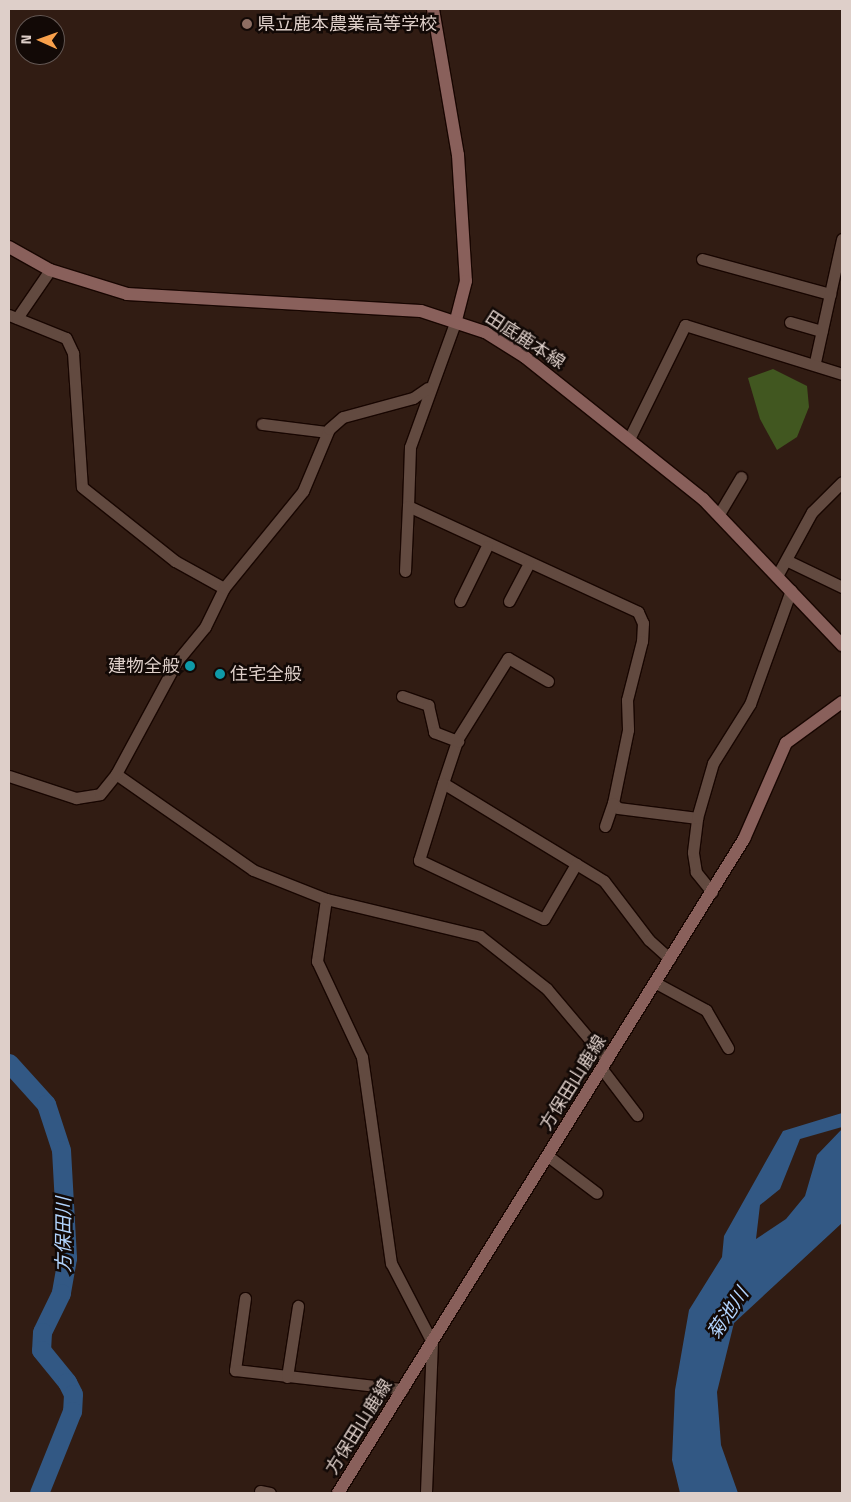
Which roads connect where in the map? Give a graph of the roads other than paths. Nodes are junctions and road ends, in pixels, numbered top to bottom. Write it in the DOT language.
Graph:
graph roads {
  1 [pos="433,9"];
  2 [pos="842,239"];
  3 [pos="9,247"];
  4 [pos="702,260"];
  5 [pos="50,270"];
  6 [pos="830,294"];
  7 [pos="13,316"];
  8 [pos="456,320"];
  9 [pos="790,322"];
  10 [pos="822,330"];
  11 [pos="815,362"];
  12 [pos="842,374"];
  13 [pos="428,388"];
  14 [pos="262,424"];
  15 [pos="326,432"];
  16 [pos="629,439"];
  17 [pos="741,477"];
  18 [pos="842,482"];
  19 [pos="408,506"];
  20 [pos="719,514"];
  21 [pos="487,546"];
  22 [pos="788,561"];
  23 [pos="528,564"];
  24 [pos="405,571"];
  25 [pos="778,574"];
  26 [pos="842,587"];
  27 [pos="224,588"];
  28 [pos="791,590"];
  29 [pos="460,601"];
  30 [pos="510,601"];
  31 [pos="842,644"];
  32 [pos="548,681"];
  33 [pos="402,696"];
  34 [pos="842,702"];
  35 [pos="458,741"];
  36 [pos="116,774"];
  37 [pos="9,776"];
  38 [pos="443,783"];
  39 [pos="613,803"];
  40 [pos="697,818"];
  41 [pos="605,826"];
  42 [pos="576,864"];
  43 [pos="712,892"];
  44 [pos="326,899"];
  45 [pos="670,959"];
  46 [pos="656,983"];
  47 [pos="728,1048"];
  48 [pos="604,1065"];
  49 [pos="637,1116"];
  50 [pos="548,1156"];
  51 [pos="597,1193"];
  52 [pos="245,1298"];
  53 [pos="298,1306"];
  54 [pos="432,1342"];
  55 [pos="287,1377"];
  56 [pos="403,1389"];
  57 [pos="338,1493"];
  58 [pos="426,1493"];
  1 -- 8 [label="main road"];
  2 -- 6 [label="street"];
  3 -- 5 [label="main road, 田底鹿本線"];
  4 -- 6 [label="street"];
  5 -- 7 [label="street"];
  5 -- 8 [label="main road, 田底鹿本線"];
  6 -- 10 [label="street"];
  7 -- 27 [label="street"];
  8 -- 13 [label="street"];
  8 -- 16 [label="main road, 田底鹿本線"];
  9 -- 10 [label="street"];
  10 -- 11 [label="street"];
  11 -- 12 [label="street"];
  11 -- 16 [label="street"];
  13 -- 15 [label="street"];
  13 -- 19 [label="street"];
  14 -- 15 [label="street"];
  15 -- 27 [label="street"];
  16 -- 20 [label="main road, 田底鹿本線"];
  17 -- 20 [label="street"];
  18 -- 22 [label="street"];
  19 -- 21 [label="street"];
  19 -- 24 [label="street"];
  20 -- 25 [label="main road, 田底鹿本線"];
  21 -- 23 [label="street"];
  21 -- 29 [label="street"];
  22 -- 25 [label="street"];
  22 -- 26 [label="street"];
  23 -- 30 [label="street"];
  23 -- 39 [label="street"];
  25 -- 28 [label="main road, 田底鹿本線"];
  27 -- 36 [label="street"];
  28 -- 31 [label="main road, 田底鹿本線"];
  28 -- 40 [label="street"];
  32 -- 35 [label="street"];
  33 -- 35 [label="street"];
  34 -- 43 [label="main road, 方保田山鹿線"];
  35 -- 38 [label="street"];
  36 -- 37 [label="street"];
  36 -- 44 [label="street"];
  38 -- 42 [label="street"];
  38 -- 42 [label="street"];
  39 -- 40 [label="street"];
  39 -- 41 [label="street"];
  40 -- 43 [label="street"];
  42 -- 45 [label="street"];
  43 -- 45 [label="main road, 方保田山鹿線"];
  44 -- 48 [label="street"];
  44 -- 54 [label="street"];
  45 -- 46 [label="main road, 方保田山鹿線"];
  46 -- 47 [label="street"];
  46 -- 48 [label="main road, 方保田山鹿線"];
  48 -- 49 [label="street"];
  48 -- 50 [label="main road, 方保田山鹿線"];
  50 -- 51 [label="street"];
  50 -- 54 [label="main road, 方保田山鹿線"];
  52 -- 55 [label="street"];
  53 -- 55 [label="street"];
  54 -- 56 [label="main road, 方保田山鹿線"];
  54 -- 58 [label="street"];
  55 -- 56 [label="street"];
  56 -- 57 [label="main road, 方保田山鹿線"];
}
